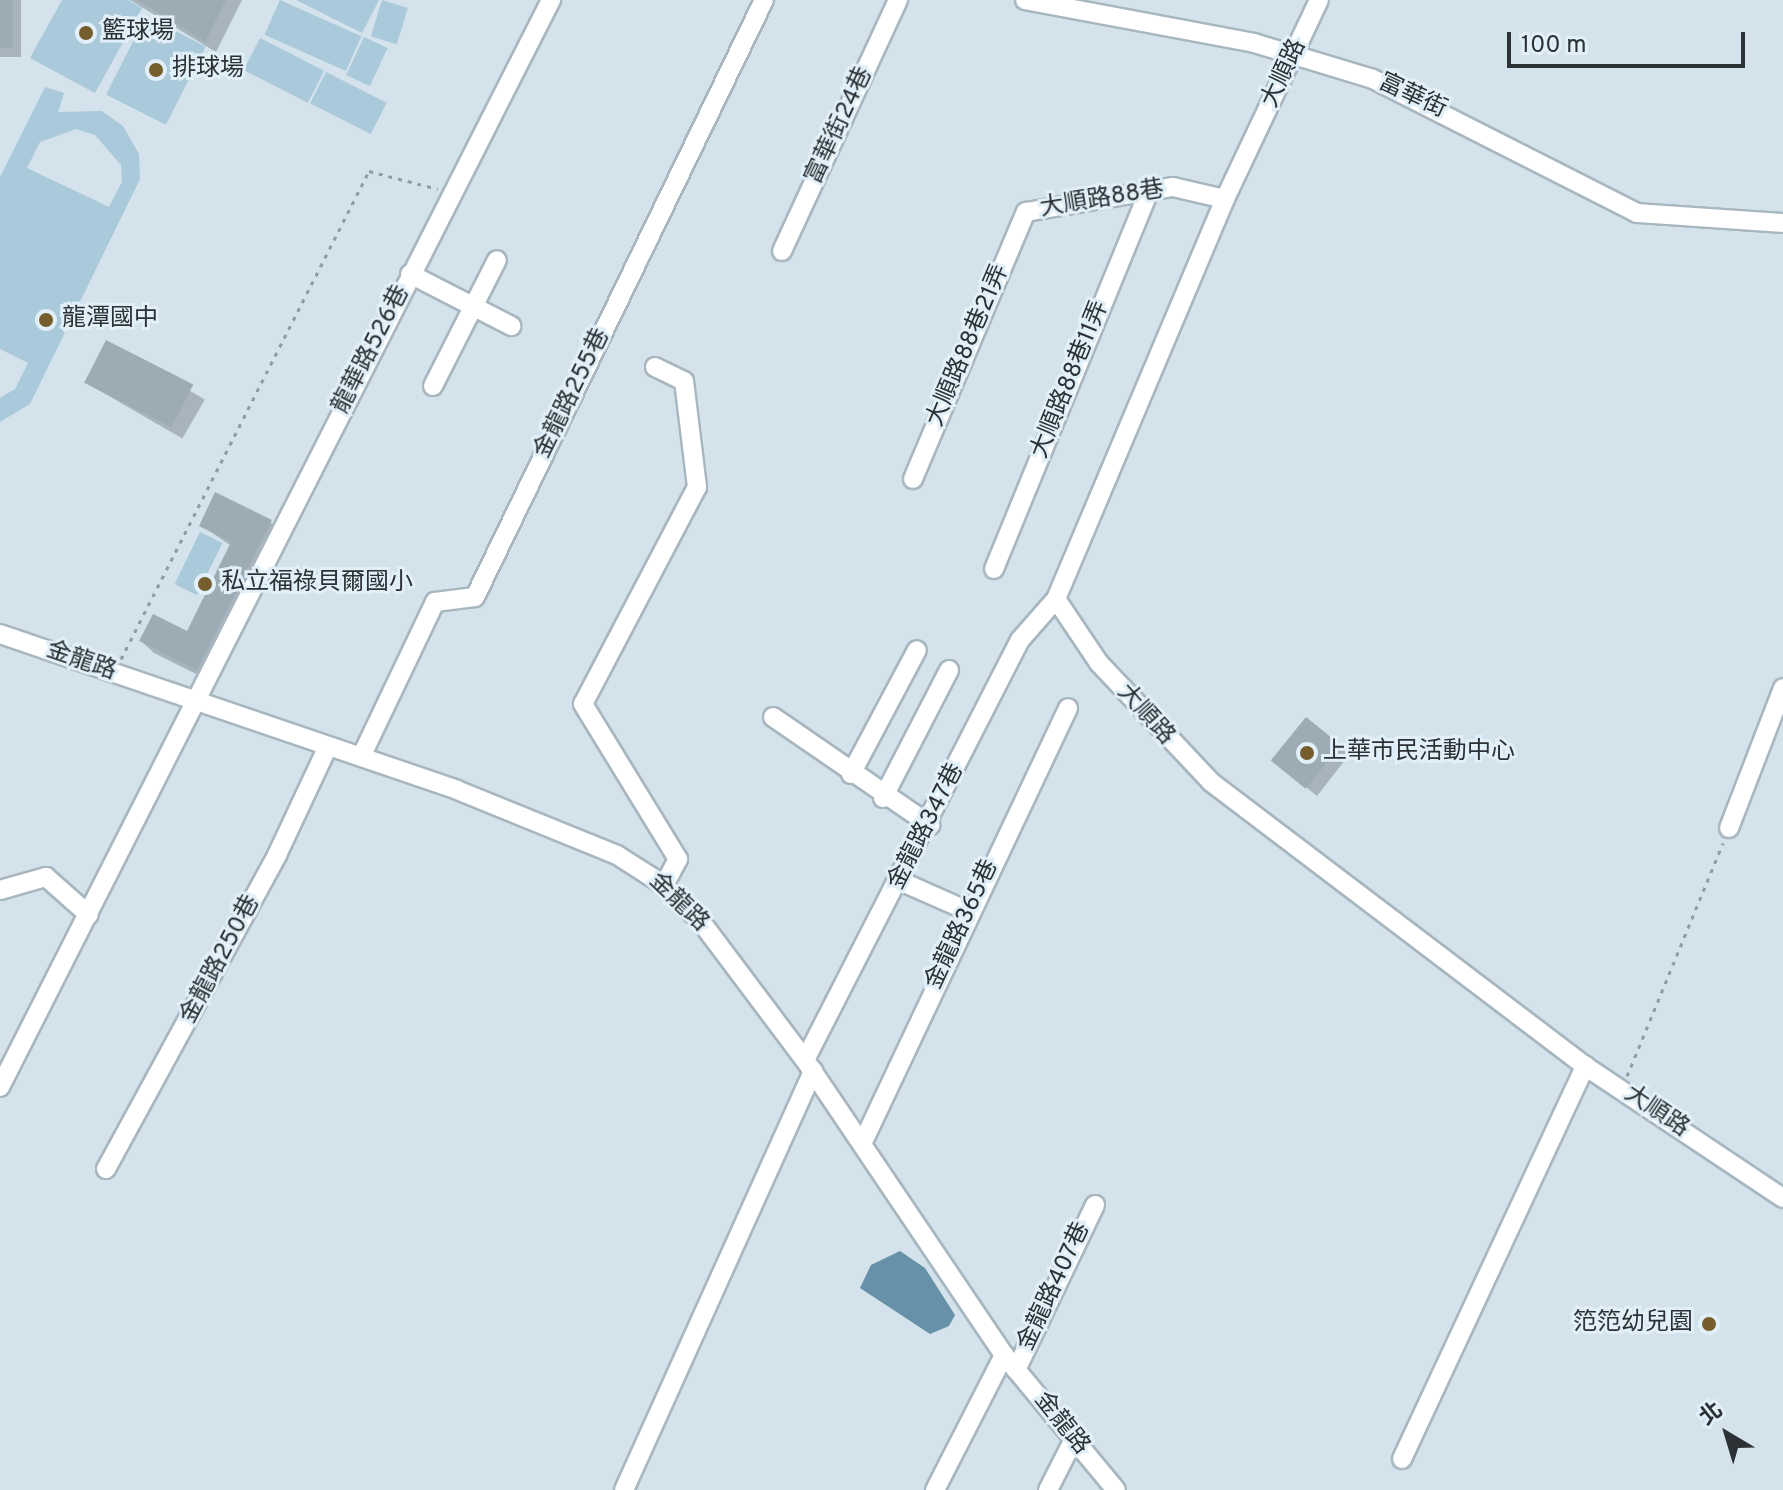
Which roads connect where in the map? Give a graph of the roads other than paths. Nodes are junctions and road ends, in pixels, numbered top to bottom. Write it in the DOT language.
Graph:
graph roads {
  1 [pos="551,0"];
  2 [pos="764,0"];
  3 [pos="898,0"];
  4 [pos="1025,0"];
  5 [pos="1319,0"];
  6 [pos="1294,57"];
  7 [pos="1149,191"];
  8 [pos="1225,199"];
  9 [pos="1026,212"];
  10 [pos="1783,223"];
  11 [pos="782,251"];
  12 [pos="497,260"];
  13 [pos="410,274"];
  14 [pos="474,305"];
  15 [pos="511,326"];
  16 [pos="655,367"];
  17 [pos="433,386"];
  18 [pos="913,479"];
  19 [pos="994,569"];
  20 [pos="1056,599"];
  21 [pos="0,634"];
  22 [pos="917,650"];
  23 [pos="949,670"];
  24 [pos="1783,688"];
  25 [pos="197,701"];
  26 [pos="1068,708"];
  27 [pos="773,717"];
  28 [pos="328,746"];
  29 [pos="361,757"];
  30 [pos="851,774"];
  31 [pos="883,798"];
  32 [pos="930,825"];
  33 [pos="1729,828"];
  34 [pos="900,881"];
  35 [pos="664,885"];
  36 [pos="0,890"];
  37 [pos="968,911"];
  38 [pos="89,915"];
  39 [pos="809,1066"];
  40 [pos="1585,1066"];
  41 [pos="0,1087"];
  42 [pos="862,1144"];
  43 [pos="106,1169"];
  44 [pos="1783,1198"];
  45 [pos="1095,1205"];
  46 [pos="1010,1362"];
  47 [pos="1073,1441"];
  48 [pos="1402,1459"];
  49 [pos="624,1490"];
  50 [pos="935,1490"];
  51 [pos="1048,1490"];
  52 [pos="1116,1490"];
  1 -- 13 [label="street, 龍華路526巷"];
  2 -- 29 [label="street, 金龍路255巷"];
  3 -- 11 [label="street, 富華街24巷"];
  4 -- 6 [label="street, 富華街"];
  5 -- 6 [label="street, 大順路"];
  6 -- 8 [label="street, 大順路"];
  6 -- 10 [label="street, 富華街"];
  7 -- 8 [label="street, 大順路88巷"];
  7 -- 9 [label="street, 大順路88巷"];
  7 -- 19 [label="street, 大順路88巷11弄"];
  8 -- 20 [label="street, 大順路"];
  9 -- 18 [label="street, 大順路88巷21弄"];
  12 -- 14 [label="street"];
  13 -- 14 [label="street"];
  13 -- 25 [label="street, 龍華路526巷"];
  14 -- 15 [label="street"];
  14 -- 17 [label="street"];
  16 -- 35 [label="street"];
  20 -- 32 [label="street, 金龍路347巷"];
  20 -- 40 [label="street, 大順路"];
  21 -- 25 [label="street, 金龍路"];
  22 -- 30 [label="street"];
  23 -- 31 [label="street"];
  24 -- 33 [label="street"];
  25 -- 28 [label="street, 金龍路"];
  25 -- 38 [label="street, 龍華路526巷"];
  26 -- 37 [label="street, 金龍路365巷"];
  27 -- 30 [label="street"];
  28 -- 29 [label="street, 金龍路"];
  28 -- 43 [label="street, 金龍路250巷"];
  29 -- 35 [label="street, 金龍路"];
  30 -- 31 [label="street"];
  31 -- 32 [label="street"];
  32 -- 34 [label="street, 金龍路347巷"];
  34 -- 37 [label="street"];
  34 -- 39 [label="street, 金龍路347巷"];
  35 -- 39 [label="street, 金龍路"];
  36 -- 38 [label="street"];
  37 -- 42 [label="street, 金龍路365巷"];
  38 -- 41 [label="street, 龍華路526巷"];
  39 -- 42 [label="street, 金龍路"];
  39 -- 49 [label="street, 金龍路347巷"];
  40 -- 44 [label="street, 大順路"];
  40 -- 48 [label="street"];
  42 -- 46 [label="street, 金龍路"];
  45 -- 46 [label="street, 金龍路407巷"];
  46 -- 47 [label="street, 金龍路"];
  46 -- 50 [label="street, 金龍路407巷"];
  47 -- 51 [label="street"];
  47 -- 52 [label="street, 金龍路"];
}
